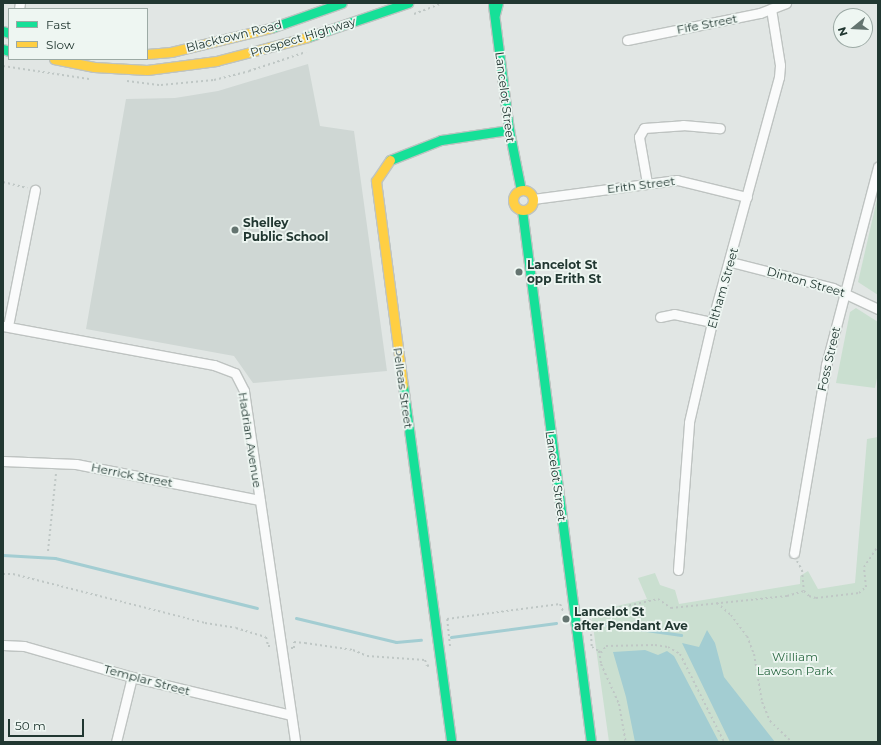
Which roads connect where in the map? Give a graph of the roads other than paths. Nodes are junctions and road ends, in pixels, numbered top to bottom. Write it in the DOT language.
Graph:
graph roads {
  1 [pos="342,3"];
  2 [pos="408,3"];
  3 [pos="493,3"];
  4 [pos="498,3"];
  5 [pos="786,3"];
  6 [pos="771,9"];
  7 [pos="495,14"];
  8 [pos="627,40"];
  9 [pos="148,54"];
  10 [pos="59,60"];
  11 [pos="720,128"];
  12 [pos="509,130"];
  13 [pos="878,167"];
  14 [pos="647,183"];
  15 [pos="35,190"];
  16 [pos="521,190"];
  17 [pos="747,197"];
  18 [pos="533,199"];
  19 [pos="522,210"];
  20 [pos="731,262"];
  21 [pos="846,293"];
  22 [pos="878,309"];
  23 [pos="660,317"];
  24 [pos="712,322"];
  25 [pos="6,326"];
  26 [pos="3,461"];
  27 [pos="259,500"];
  28 [pos="794,553"];
  29 [pos="678,570"];
  30 [pos="3,645"];
  31 [pos="132,677"];
  32 [pos="291,715"];
  33 [pos="116,742"];
  34 [pos="294,742"];
  35 [pos="451,742"];
  36 [pos="591,742"];
  1 -- 9 [label="street, Blacktown Road"];
  2 -- 10 [label="street, Prospect Highway"];
  3 -- 7 [label="street, Lancelot Street"];
  4 -- 7 [label="street"];
  5 -- 6 [label="street, Fife Street"];
  6 -- 8 [label="street, Fife Street"];
  6 -- 17 [label="street, Eltham Street"];
  7 -- 12 [label="street, Lancelot Street"];
  11 -- 14 [label="street"];
  12 -- 16 [label="street, Lancelot Street"];
  12 -- 35 [label="street, Pelleas Street"];
  13 -- 21 [label="street, Foss Street"];
  14 -- 17 [label="street, Erith Street"];
  14 -- 18 [label="street, Erith Street"];
  15 -- 25 [label="street"];
  16 -- 18 [label="street"];
  16 -- 19 [label="street"];
  17 -- 20 [label="street, Eltham Street"];
  18 -- 19 [label="street"];
  19 -- 36 [label="street, Lancelot Street"];
  20 -- 21 [label="street, Dinton Street"];
  20 -- 24 [label="street, Eltham Street"];
  21 -- 22 [label="street, Dinton Street"];
  21 -- 28 [label="street, Foss Street"];
  23 -- 24 [label="street"];
  24 -- 29 [label="street, Eltham Street"];
  25 -- 27 [label="street, Hadrian Avenue"];
  26 -- 27 [label="street, Herrick Street"];
  27 -- 32 [label="street, Hadrian Avenue"];
  30 -- 31 [label="street, Templar Street"];
  31 -- 32 [label="street, Templar Street"];
  31 -- 33 [label="street"];
  32 -- 34 [label="street, Hadrian Avenue"];
}
